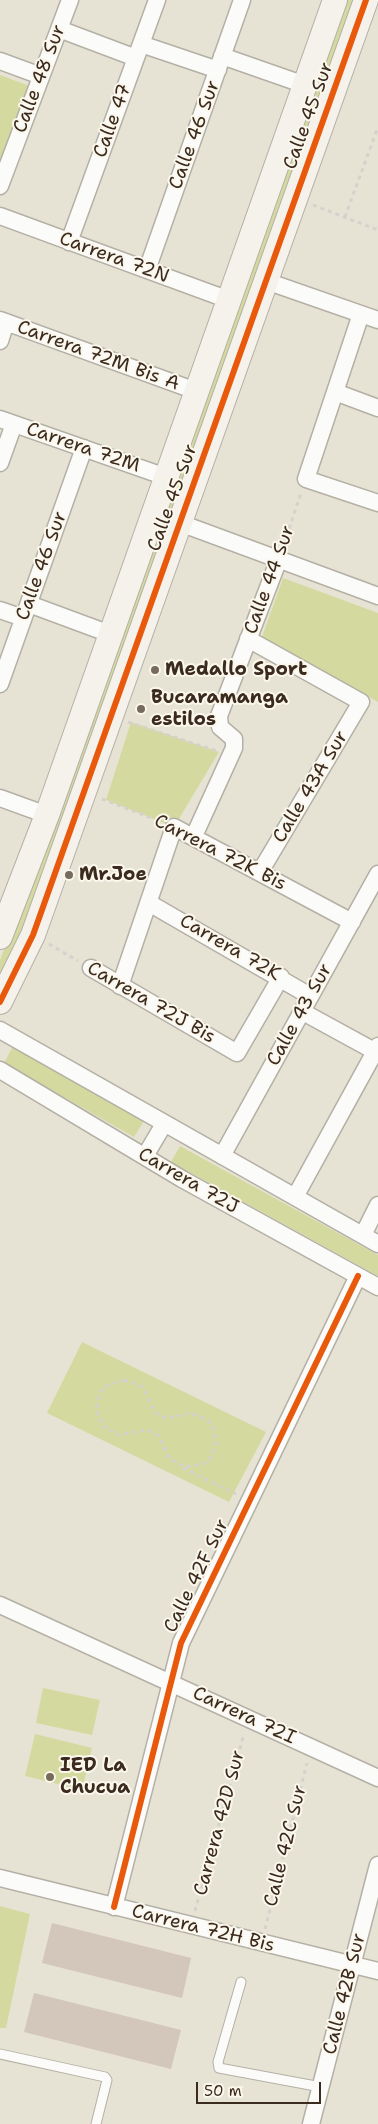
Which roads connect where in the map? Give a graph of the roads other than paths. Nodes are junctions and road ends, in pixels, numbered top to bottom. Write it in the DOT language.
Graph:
graph roads {
  1 [pos="70,0"];
  2 [pos="157,0"];
  3 [pos="242,0"];
  4 [pos="335,0"];
  5 [pos="366,0"];
  6 [pos="59,29"];
  7 [pos="139,51"];
  8 [pos="0,61"];
  9 [pos="220,63"];
  10 [pos="41,76"];
  11 [pos="305,85"];
  12 [pos="0,186"];
  13 [pos="0,216"];
  14 [pos="69,242"];
  15 [pos="147,270"];
  16 [pos="266,281"];
  17 [pos="229,300"];
  18 [pos="361,314"];
  19 [pos="378,320"];
  20 [pos="3,321"];
  21 [pos="0,341"];
  22 [pos="196,391"];
  23 [pos="335,392"];
  24 [pos="378,408"];
  25 [pos="7,421"];
  26 [pos="84,448"];
  27 [pos="0,463"];
  28 [pos="166,477"];
  29 [pos="378,503"];
  30 [pos="180,522"];
  31 [pos="279,559"];
  32 [pos="378,596"];
  33 [pos="0,610"];
  34 [pos="26,611"];
  35 [pos="110,634"];
  36 [pos="248,639"];
  37 [pos="0,684"];
  38 [pos="0,798"];
  39 [pos="46,815"];
  40 [pos="194,836"];
  41 [pos="260,872"];
  42 [pos="378,874"];
  43 [pos="149,903"];
  44 [pos="352,922"];
  45 [pos="0,937"];
  46 [pos="91,968"];
  47 [pos="281,977"];
  48 [pos="120,986"];
  49 [pos="310,996"];
  50 [pos="0,1002"];
  51 [pos="303,1012"];
  52 [pos="0,1030"];
  53 [pos="377,1050"];
  54 [pos="0,1070"];
  55 [pos="164,1124"];
  56 [pos="145,1156"];
  57 [pos="222,1156"];
  58 [pos="295,1197"];
  59 [pos="378,1205"];
  60 [pos="363,1235"];
  61 [pos="378,1244"];
  62 [pos="358,1276"];
  63 [pos="378,1287"];
  64 [pos="0,1605"];
  65 [pos="170,1682"];
  66 [pos="378,1778"];
  67 [pos="378,1865"];
  68 [pos="0,1878"];
  69 [pos="114,1907"];
  70 [pos="352,1964"];
  71 [pos="378,1971"];
  72 [pos="241,1982"];
  73 [pos="0,2054"];
  74 [pos="321,2087"];
  75 [pos="96,2124"];
  76 [pos="312,2124"];
  1 -- 6 [label="street, Calle 48 Sur"];
  2 -- 7 [label="street, Calle 47"];
  3 -- 9 [label="street, Calle 46 Sur"];
  4 -- 11 [label="street, Calle 45 Sur"];
  5 -- 16 [label="street, Calle 45 Sur"];
  6 -- 7 [label="street"];
  6 -- 10 [label="street, Calle 48 Sur"];
  7 -- 9 [label="street"];
  7 -- 14 [label="street, Calle 47"];
  8 -- 10 [label="street"];
  9 -- 11 [label="street"];
  9 -- 15 [label="street, Calle 46 Sur"];
  10 -- 12 [label="street, Calle 48 Sur"];
  11 -- 17 [label="street, Calle 45 Sur"];
  13 -- 14 [label="street, Carrera 72N"];
  14 -- 15 [label="street, Carrera 72N"];
  15 -- 17 [label="street, Carrera 72N"];
  16 -- 18 [label="street"];
  16 -- 30 [label="street, Calle 45 Sur"];
  17 -- 22 [label="street, Calle 45 Sur"];
  18 -- 19 [label="street"];
  18 -- 23 [label="street"];
  20 -- 21 [label="street"];
  20 -- 22 [label="street, Carrera 72M Bis A"];
  22 -- 28 [label="street, Calle 45 Sur"];
  23 -- 24 [label="street"];
  23 -- 29 [label="street"];
  25 -- 26 [label="street, Carrera 72M"];
  25 -- 27 [label="street"];
  26 -- 28 [label="street, Carrera 72M"];
  26 -- 34 [label="street, Calle 46 Sur"];
  28 -- 35 [label="street, Calle 45 Sur"];
  30 -- 31 [label="street"];
  30 -- 50 [label="street, Calle 45 Sur"];
  31 -- 32 [label="street"];
  31 -- 36 [label="street, Calle 44 Sur"];
  33 -- 34 [label="street"];
  34 -- 35 [label="street"];
  34 -- 37 [label="street, Calle 46 Sur"];
  35 -- 39 [label="street, Calle 45 Sur"];
  36 -- 40 [label="street, Calle 44 Sur"];
  36 -- 41 [label="street, Calle 43A Sur"];
  38 -- 39 [label="street"];
  39 -- 45 [label="street, Calle 45 Sur"];
  40 -- 41 [label="street, Carrera 72K Bis"];
  40 -- 43 [label="street, Carrera 72K Bis"];
  41 -- 44 [label="street, Carrera 72K Bis"];
  42 -- 44 [label="street, Calle 43 Sur"];
  43 -- 47 [label="street, Carrera 72K"];
  43 -- 48 [label="street"];
  44 -- 49 [label="street, Calle 43 Sur"];
  46 -- 48 [label="street, Carrera 72J Bis"];
  47 -- 48 [label="street, Carrera 72J Bis"];
  47 -- 49 [label="street, Carrera 72K"];
  49 -- 51 [label="street, Calle 43 Sur"];
  51 -- 53 [label="street"];
  51 -- 57 [label="street, Calle 43 Sur"];
  52 -- 55 [label="street, Carrera 72J"];
  53 -- 58 [label="street"];
  54 -- 56 [label="street, Carrera 72J"];
  55 -- 56 [label="street"];
  55 -- 57 [label="street, Carrera 72J"];
  56 -- 62 [label="street, Carrera 72J"];
  57 -- 58 [label="street, Carrera 72J"];
  58 -- 60 [label="street, Carrera 72J"];
  59 -- 60 [label="street"];
  60 -- 61 [label="street, Carrera 72J"];
  62 -- 63 [label="street, Carrera 72J"];
  62 -- 65 [label="street, Calle 42F Sur"];
  64 -- 65 [label="street, Carrera 72I"];
  65 -- 66 [label="street, Carrera 72I"];
  65 -- 69 [label="street, Calle 42F Sur"];
  67 -- 70 [label="street, Calle 42B Sur"];
  68 -- 69 [label="street, Carrera 72H Bis"];
  69 -- 70 [label="street, Carrera 72H Bis"];
  70 -- 71 [label="street, Carrera 72H Bis"];
  70 -- 74 [label="street, Calle 42B Sur"];
  72 -- 74 [label="lane"];
  73 -- 75 [label="lane"];
  74 -- 76 [label="street, Calle 42B Sur"];
}
